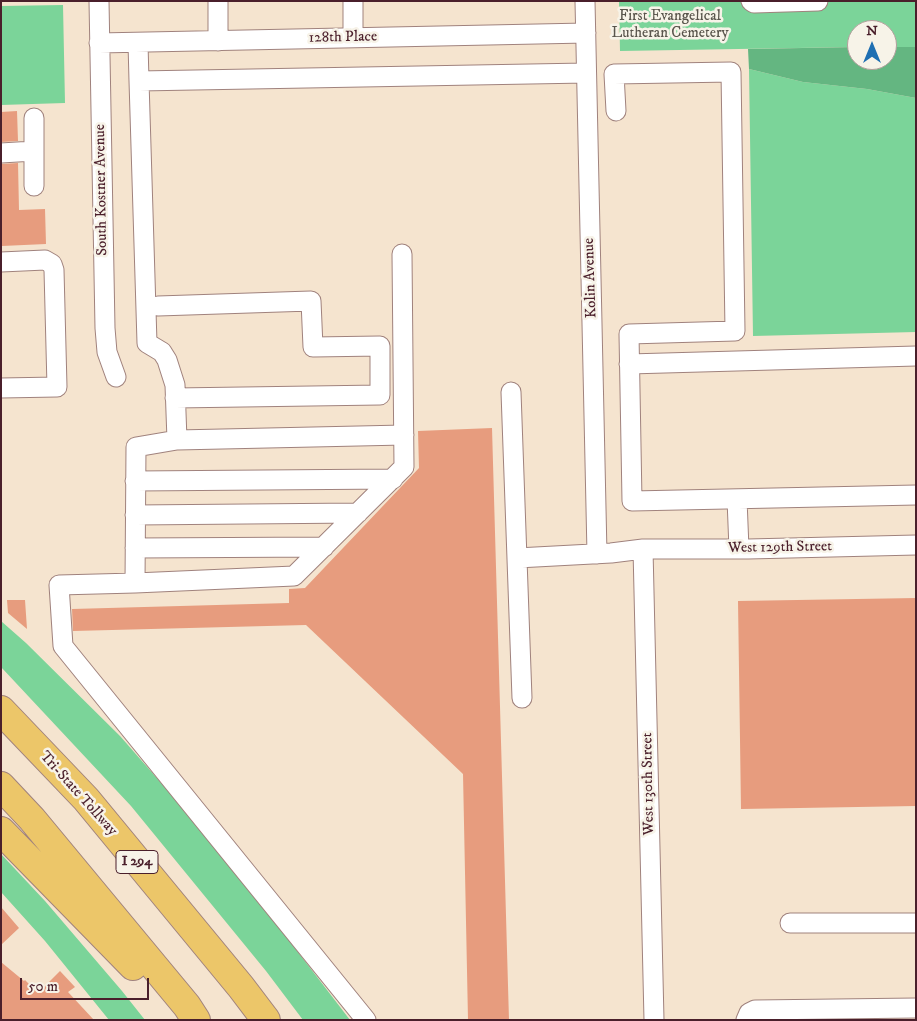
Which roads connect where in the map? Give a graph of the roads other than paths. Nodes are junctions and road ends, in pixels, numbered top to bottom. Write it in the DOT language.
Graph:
graph roads {
  1 [pos="99,1"];
  2 [pos="218,1"];
  3 [pos="353,1"];
  4 [pos="585,1"];
  5 [pos="751,1"];
  6 [pos="818,1"];
  7 [pos="586,33"];
  8 [pos="353,38"];
  9 [pos="218,41"];
  10 [pos="138,42"];
  11 [pos="100,43"];
  12 [pos="586,73"];
  13 [pos="139,81"];
  14 [pos="616,110"];
  15 [pos="34,118"];
  16 [pos="34,151"];
  17 [pos="1,153"];
  18 [pos="34,186"];
  19 [pos="402,254"];
  20 [pos="1,262"];
  21 [pos="158,306"];
  22 [pos="916,356"];
  23 [pos="630,364"];
  24 [pos="116,377"];
  25 [pos="1,388"];
  26 [pos="511,392"];
  27 [pos="176,398"];
  28 [pos="404,436"];
  29 [pos="176,440"];
  30 [pos="393,479"];
  31 [pos="135,481"];
  32 [pos="916,495"];
  33 [pos="737,498"];
  34 [pos="358,513"];
  35 [pos="135,515"];
  36 [pos="916,545"];
  37 [pos="324,547"];
  38 [pos="135,548"];
  39 [pos="643,549"];
  40 [pos="739,549"];
  41 [pos="597,554"];
  42 [pos="517,558"];
  43 [pos="135,583"];
  44 [pos="522,698"];
  45 [pos="1,710"];
  46 [pos="1,786"];
  47 [pos="1,832"];
  48 [pos="916,923"];
  49 [pos="790,924"];
  50 [pos="916,1008"];
  51 [pos="186,1020"];
  52 [pos="196,1020"];
  53 [pos="266,1020"];
  54 [pos="366,1020"];
  55 [pos="654,1020"];
  56 [pos="746,1020"];
  1 -- 11 [label="street, South Kostner Avenue"];
  2 -- 9 [label="street"];
  3 -- 8 [label="street"];
  4 -- 7 [label="street, Kolin Avenue"];
  5 -- 6 [label="street"];
  7 -- 8 [label="street, 128th Place"];
  7 -- 12 [label="street, Kolin Avenue"];
  8 -- 9 [label="street, 128th Place"];
  9 -- 10 [label="street, 128th Place"];
  10 -- 11 [label="street, 128th Place"];
  10 -- 13 [label="street"];
  11 -- 24 [label="street, South Kostner Avenue"];
  12 -- 13 [label="street"];
  12 -- 41 [label="street, Kolin Avenue"];
  13 -- 27 [label="street"];
  14 -- 23 [label="street"];
  15 -- 16 [label="street"];
  16 -- 17 [label="street"];
  16 -- 18 [label="street"];
  19 -- 28 [label="street"];
  20 -- 25 [label="street"];
  21 -- 27 [label="street"];
  22 -- 23 [label="street"];
  23 -- 33 [label="street"];
  26 -- 42 [label="street"];
  27 -- 29 [label="street"];
  28 -- 29 [label="street"];
  28 -- 30 [label="street"];
  29 -- 31 [label="street"];
  30 -- 31 [label="street"];
  30 -- 34 [label="street"];
  31 -- 35 [label="street"];
  32 -- 33 [label="street"];
  33 -- 40 [label="street"];
  34 -- 35 [label="street"];
  34 -- 37 [label="street"];
  35 -- 38 [label="street"];
  36 -- 40 [label="street, West 129th Street"];
  37 -- 38 [label="street"];
  37 -- 43 [label="street"];
  38 -- 43 [label="street"];
  39 -- 40 [label="street, West 129th Street"];
  39 -- 41 [label="street, West 129th Street"];
  39 -- 55 [label="street, West 130th Street"];
  41 -- 42 [label="street, West 129th Street"];
  42 -- 44 [label="street"];
  43 -- 54 [label="street"];
  45 -- 53 [label="highway, Tri-State Tollway / I 294"];
  46 -- 52 [label="highway"];
  47 -- 51 [label="highway"];
  48 -- 49 [label="street"];
  50 -- 56 [label="street"];
}
